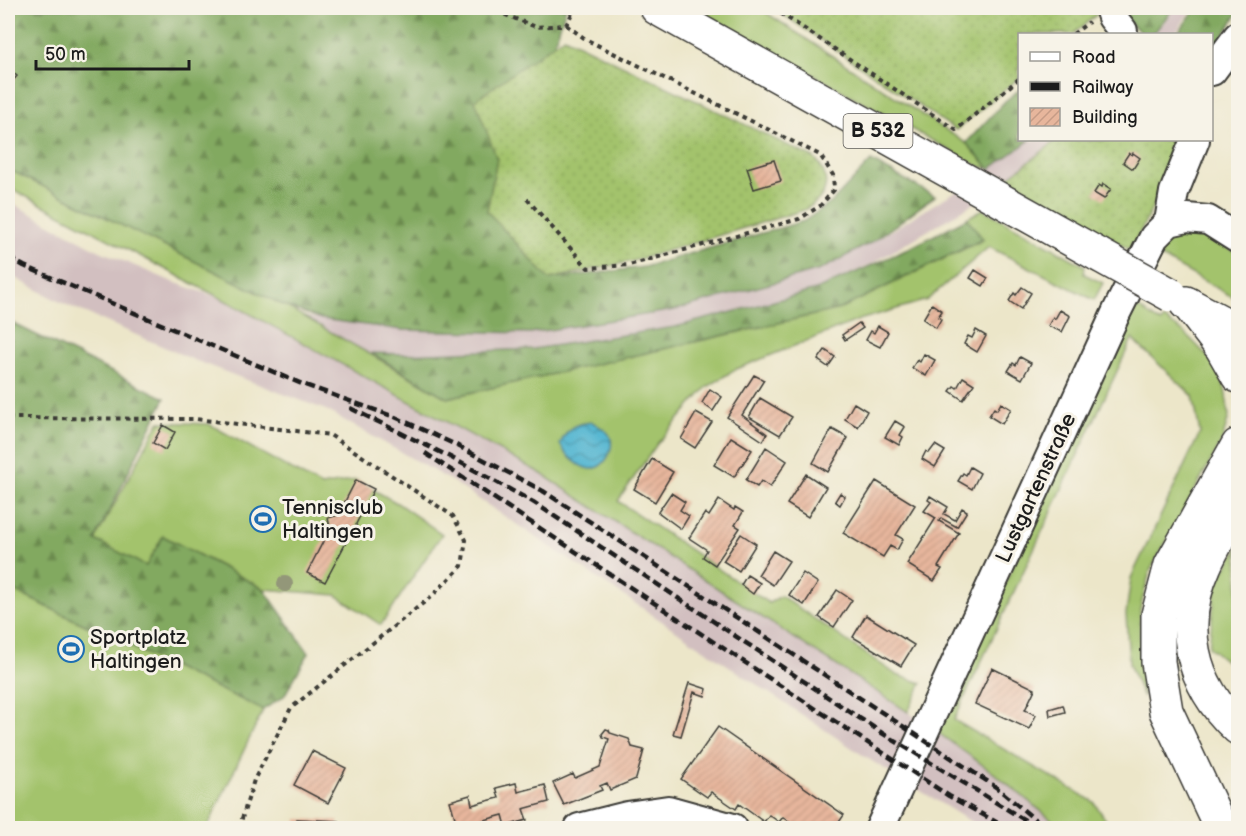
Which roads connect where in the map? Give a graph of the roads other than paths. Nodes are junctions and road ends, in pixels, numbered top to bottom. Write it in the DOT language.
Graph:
graph roads {
  1 [pos="657,8"];
  2 [pos="1239,36"];
  3 [pos="1213,71"];
  4 [pos="1195,141"];
  5 [pos="1168,222"];
  6 [pos="1239,239"];
  7 [pos="1180,299"];
  8 [pos="1239,331"];
  9 [pos="1239,376"];
  10 [pos="1239,445"];
  11 [pos="1239,505"];
  12 [pos="1239,728"];
  13 [pos="889,824"];
  14 [pos="579,828"];
  15 [pos="734,828"];
  16 [pos="1221,828"];
  1 -- 7 [label="main road, B 532, bridge"];
  2 -- 3 [label="street"];
  4 -- 5 [label="street"];
  5 -- 6 [label="street"];
  5 -- 13 [label="street, Lustgartenstraße"];
  7 -- 8 [label="main road, B 532"];
  7 -- 9 [label="main road"];
  10 -- 16 [label="main road"];
  11 -- 12 [label="main road"];
  14 -- 15 [label="street"];
}
